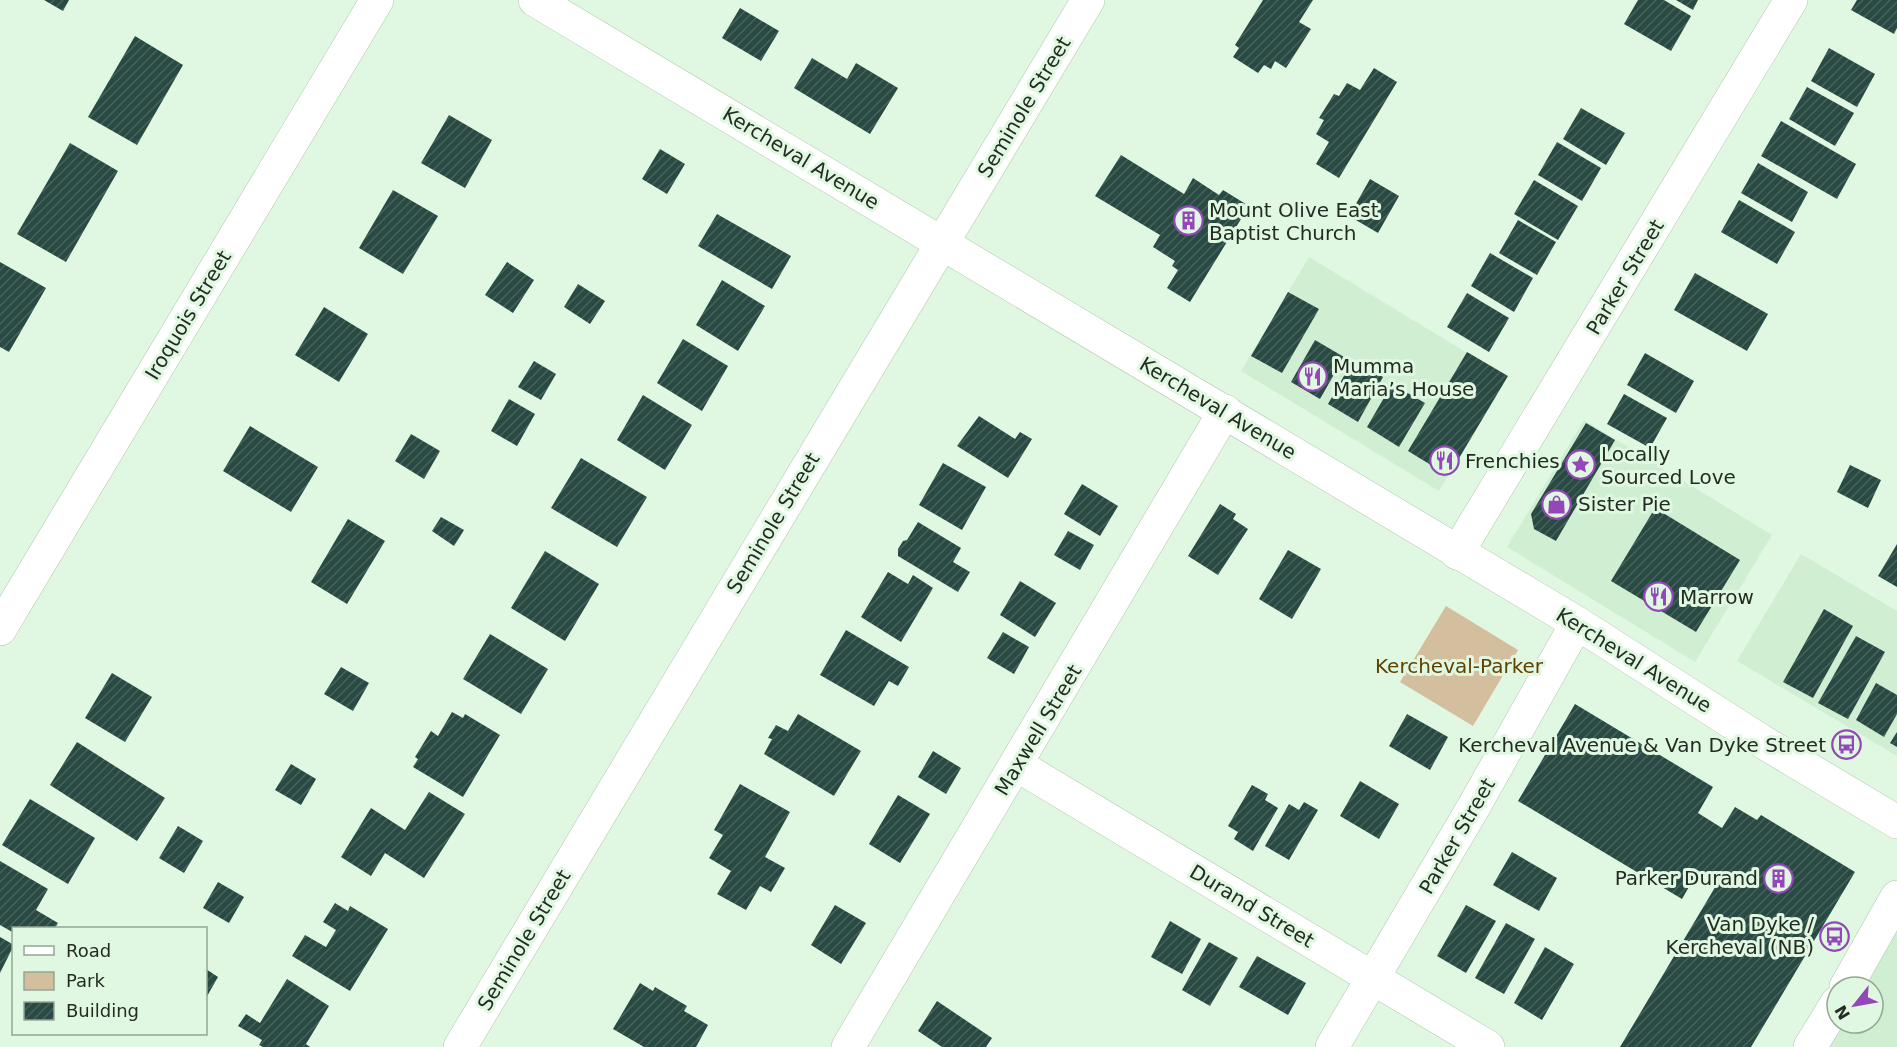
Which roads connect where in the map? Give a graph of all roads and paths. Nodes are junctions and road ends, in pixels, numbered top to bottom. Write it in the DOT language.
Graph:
graph roads {
  1 [pos="376,0"];
  2 [pos="535,0"];
  3 [pos="1088,0"];
  4 [pos="1791,0"];
  5 [pos="943,242"];
  6 [pos="1226,411"];
  7 [pos="1457,553"];
  8 [pos="1577,623"];
  9 [pos="0,629"];
  10 [pos="1017,765"];
  11 [pos="1897,822"];
  12 [pos="1897,897"];
  13 [pos="1853,975"];
  14 [pos="1374,979"];
  15 [pos="1825,1023"];
  16 [pos="460,1047"];
  17 [pos="848,1047"];
  18 [pos="1332,1047"];
  19 [pos="1488,1047"];
  20 [pos="1810,1047"];
  1 -- 9 [label="street, Iroquois Street"];
  2 -- 5 [label="street, Kercheval Avenue"];
  3 -- 5 [label="street, Seminole Street"];
  4 -- 7 [label="street, Parker Street"];
  5 -- 6 [label="street, Kercheval Avenue"];
  5 -- 16 [label="street, Seminole Street"];
  6 -- 7 [label="street, Kercheval Avenue"];
  6 -- 10 [label="street, Maxwell Street"];
  7 -- 8 [label="street, Kercheval Avenue"];
  8 -- 11 [label="street, Kercheval Avenue"];
  8 -- 14 [label="street, Parker Street"];
  10 -- 14 [label="street, Durand Street"];
  10 -- 17 [label="street, Maxwell Street"];
  12 -- 13 [label="street"];
  14 -- 18 [label="street, Parker Street"];
  14 -- 19 [label="street, Durand Street"];
  15 -- 20 [label="street"];
}
